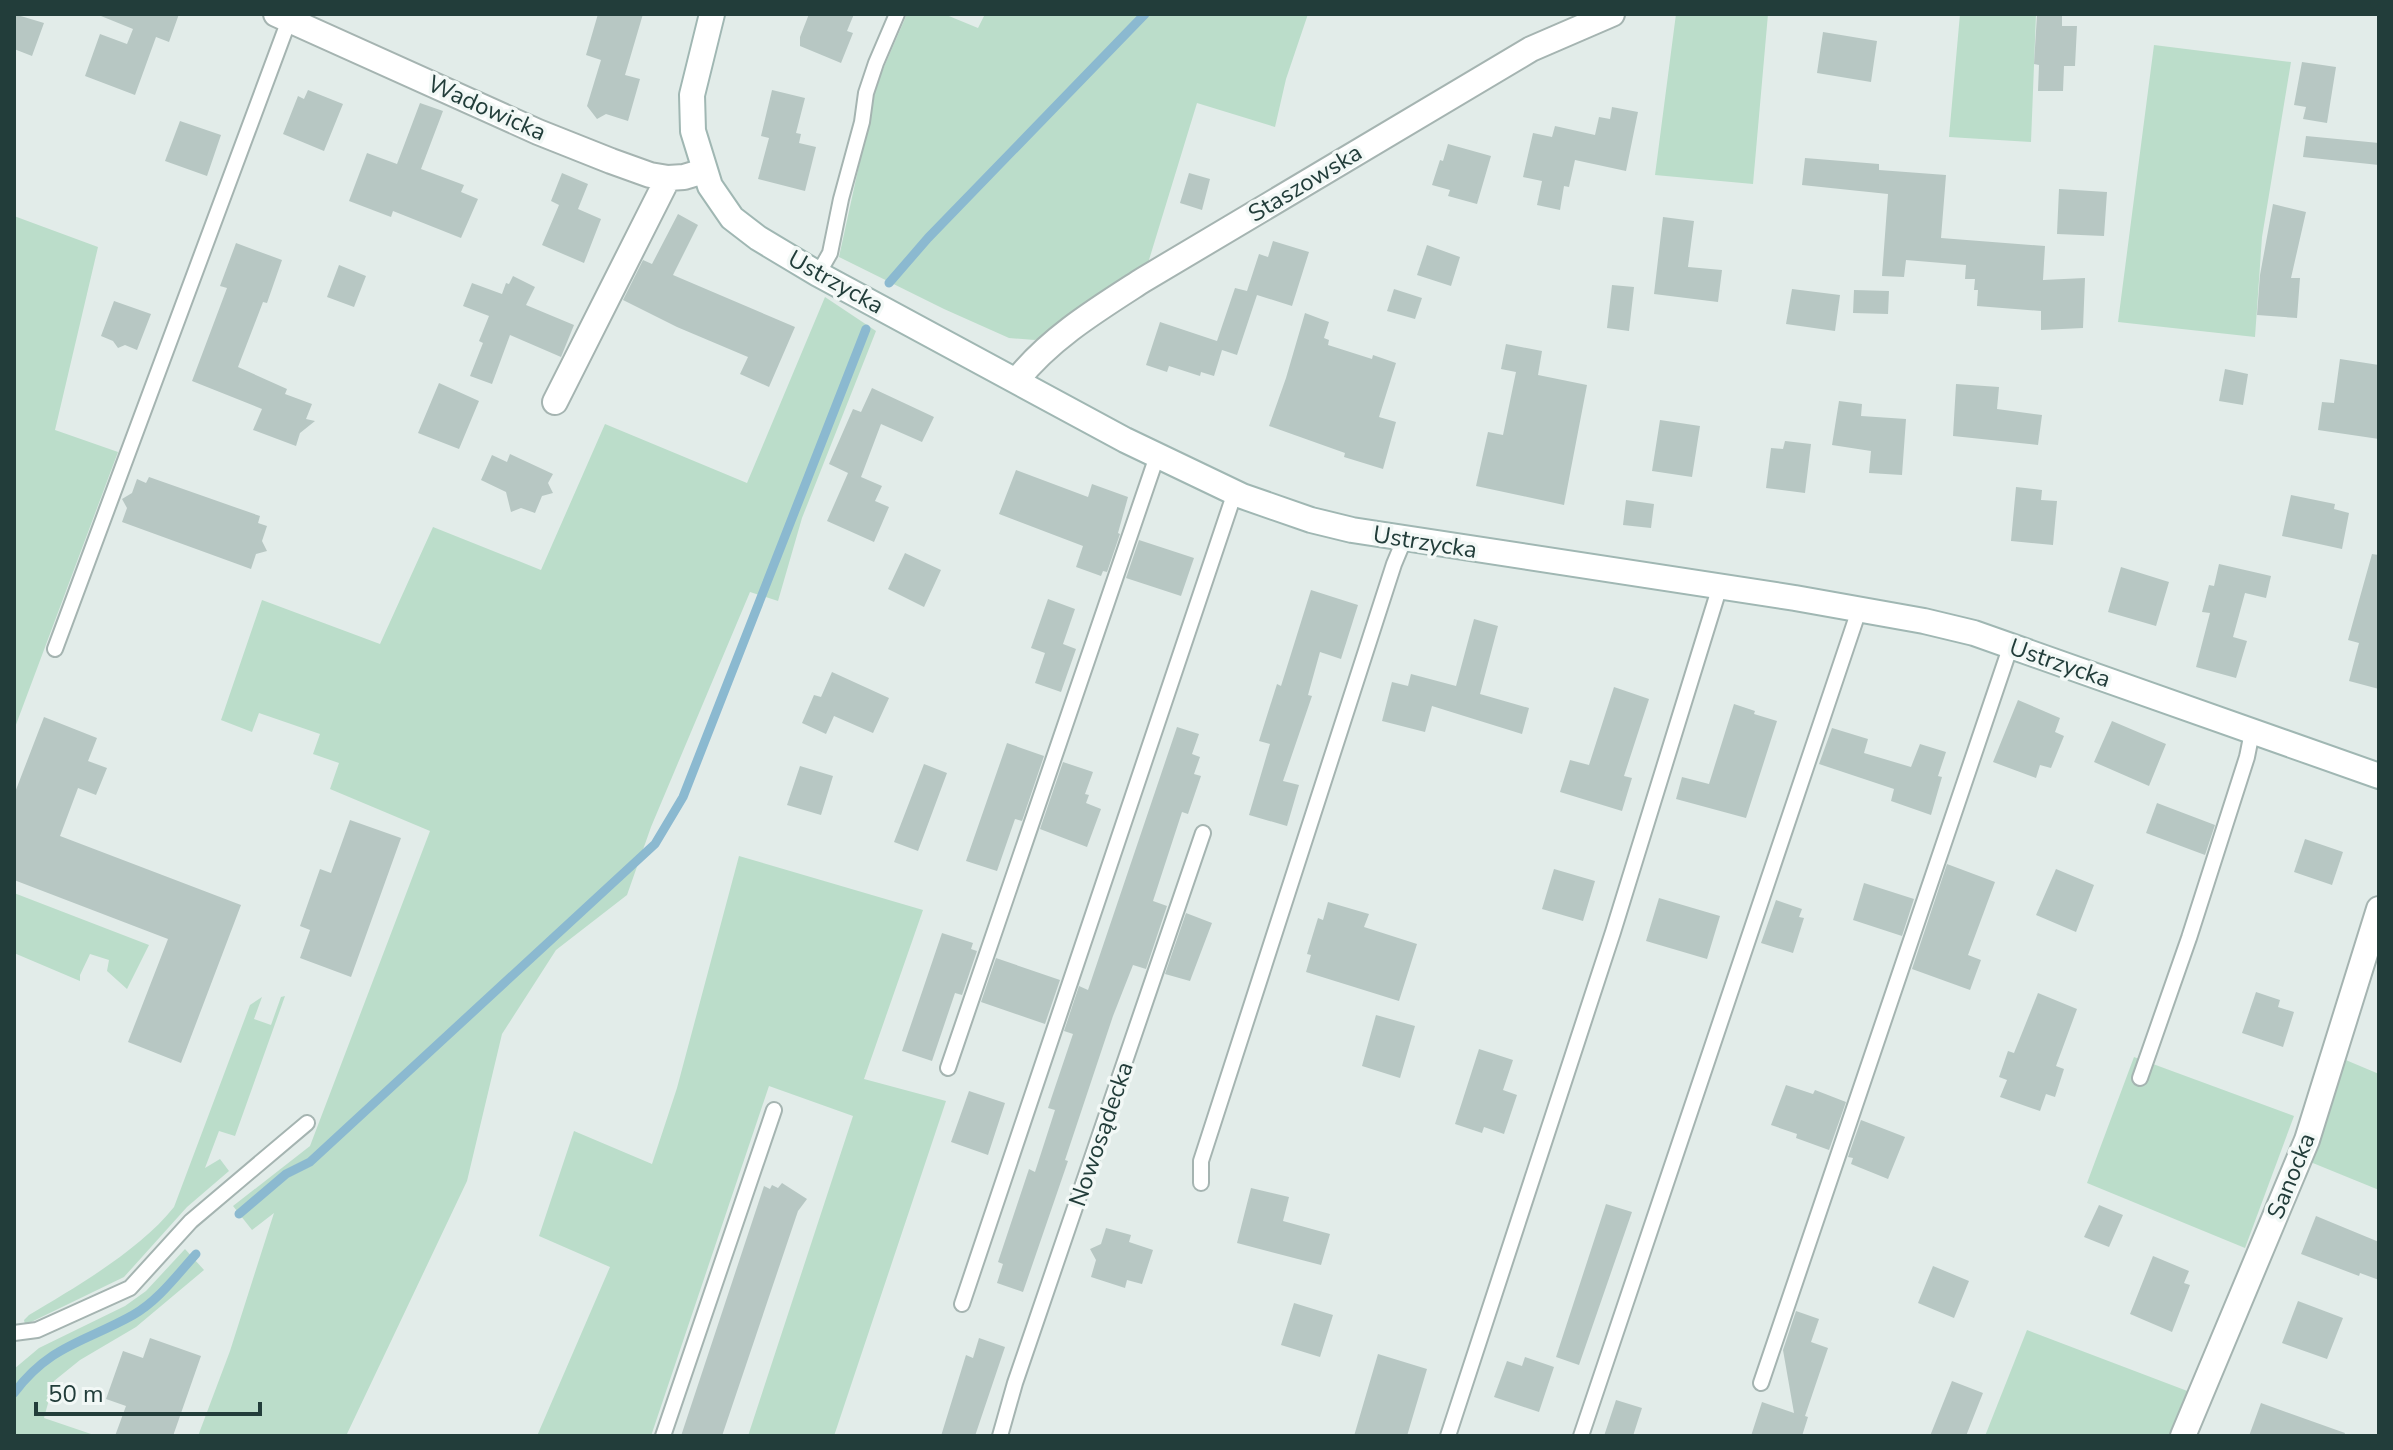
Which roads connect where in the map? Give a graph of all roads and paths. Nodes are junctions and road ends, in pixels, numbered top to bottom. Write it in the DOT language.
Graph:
graph roads {
  1 [pos="712,14"];
  2 [pos="897,14"];
  3 [pos="1612,14"];
  4 [pos="282,17"];
  5 [pos="704,171"];
  6 [pos="668,178"];
  7 [pos="818,274"];
  8 [pos="1017,380"];
  9 [pos="555,402"];
  10 [pos="1157,456"];
  11 [pos="1235,492"];
  12 [pos="1404,540"];
  13 [pos="1720,586"];
  14 [pos="1859,610"];
  15 [pos="2011,645"];
  16 [pos="55,649"];
  17 [pos="2252,732"];
  18 [pos="2379,776"];
  19 [pos="1203,833"];
  20 [pos="2379,909"];
  21 [pos="948,1068"];
  22 [pos="2140,1078"];
  23 [pos="774,1110"];
  24 [pos="307,1123"];
  25 [pos="1201,1183"];
  26 [pos="962,1304"];
  27 [pos="14,1333"];
  28 [pos="1761,1383"];
  29 [pos="663,1436"];
  30 [pos="1000,1436"];
  31 [pos="1448,1436"];
  32 [pos="1581,1436"];
  33 [pos="2183,1436"];
  1 -- 5 [label="street, Ustrzycka"];
  2 -- 7 [label="lane"];
  3 -- 8 [label="street, Staszowska"];
  4 -- 6 [label="street, Wadowicka"];
  4 -- 16 [label="lane"];
  5 -- 6 [label="street, Wadowicka"];
  5 -- 7 [label="street, Ustrzycka"];
  6 -- 9 [label="street"];
  7 -- 8 [label="street, Ustrzycka"];
  8 -- 10 [label="street, Ustrzycka"];
  10 -- 11 [label="street, Ustrzycka"];
  10 -- 21 [label="lane"];
  11 -- 12 [label="street, Ustrzycka"];
  11 -- 26 [label="lane"];
  12 -- 13 [label="street, Ustrzycka"];
  12 -- 25 [label="lane"];
  13 -- 14 [label="street, Ustrzycka"];
  13 -- 31 [label="lane"];
  14 -- 15 [label="street, Ustrzycka"];
  14 -- 32 [label="lane"];
  15 -- 17 [label="street, Ustrzycka"];
  15 -- 28 [label="lane"];
  17 -- 18 [label="street, Ustrzycka"];
  17 -- 22 [label="lane"];
  19 -- 30 [label="lane, Nowosądecka"];
  20 -- 33 [label="street, Sanocka"];
  23 -- 29 [label="lane"];
  24 -- 27 [label="lane"];
}
